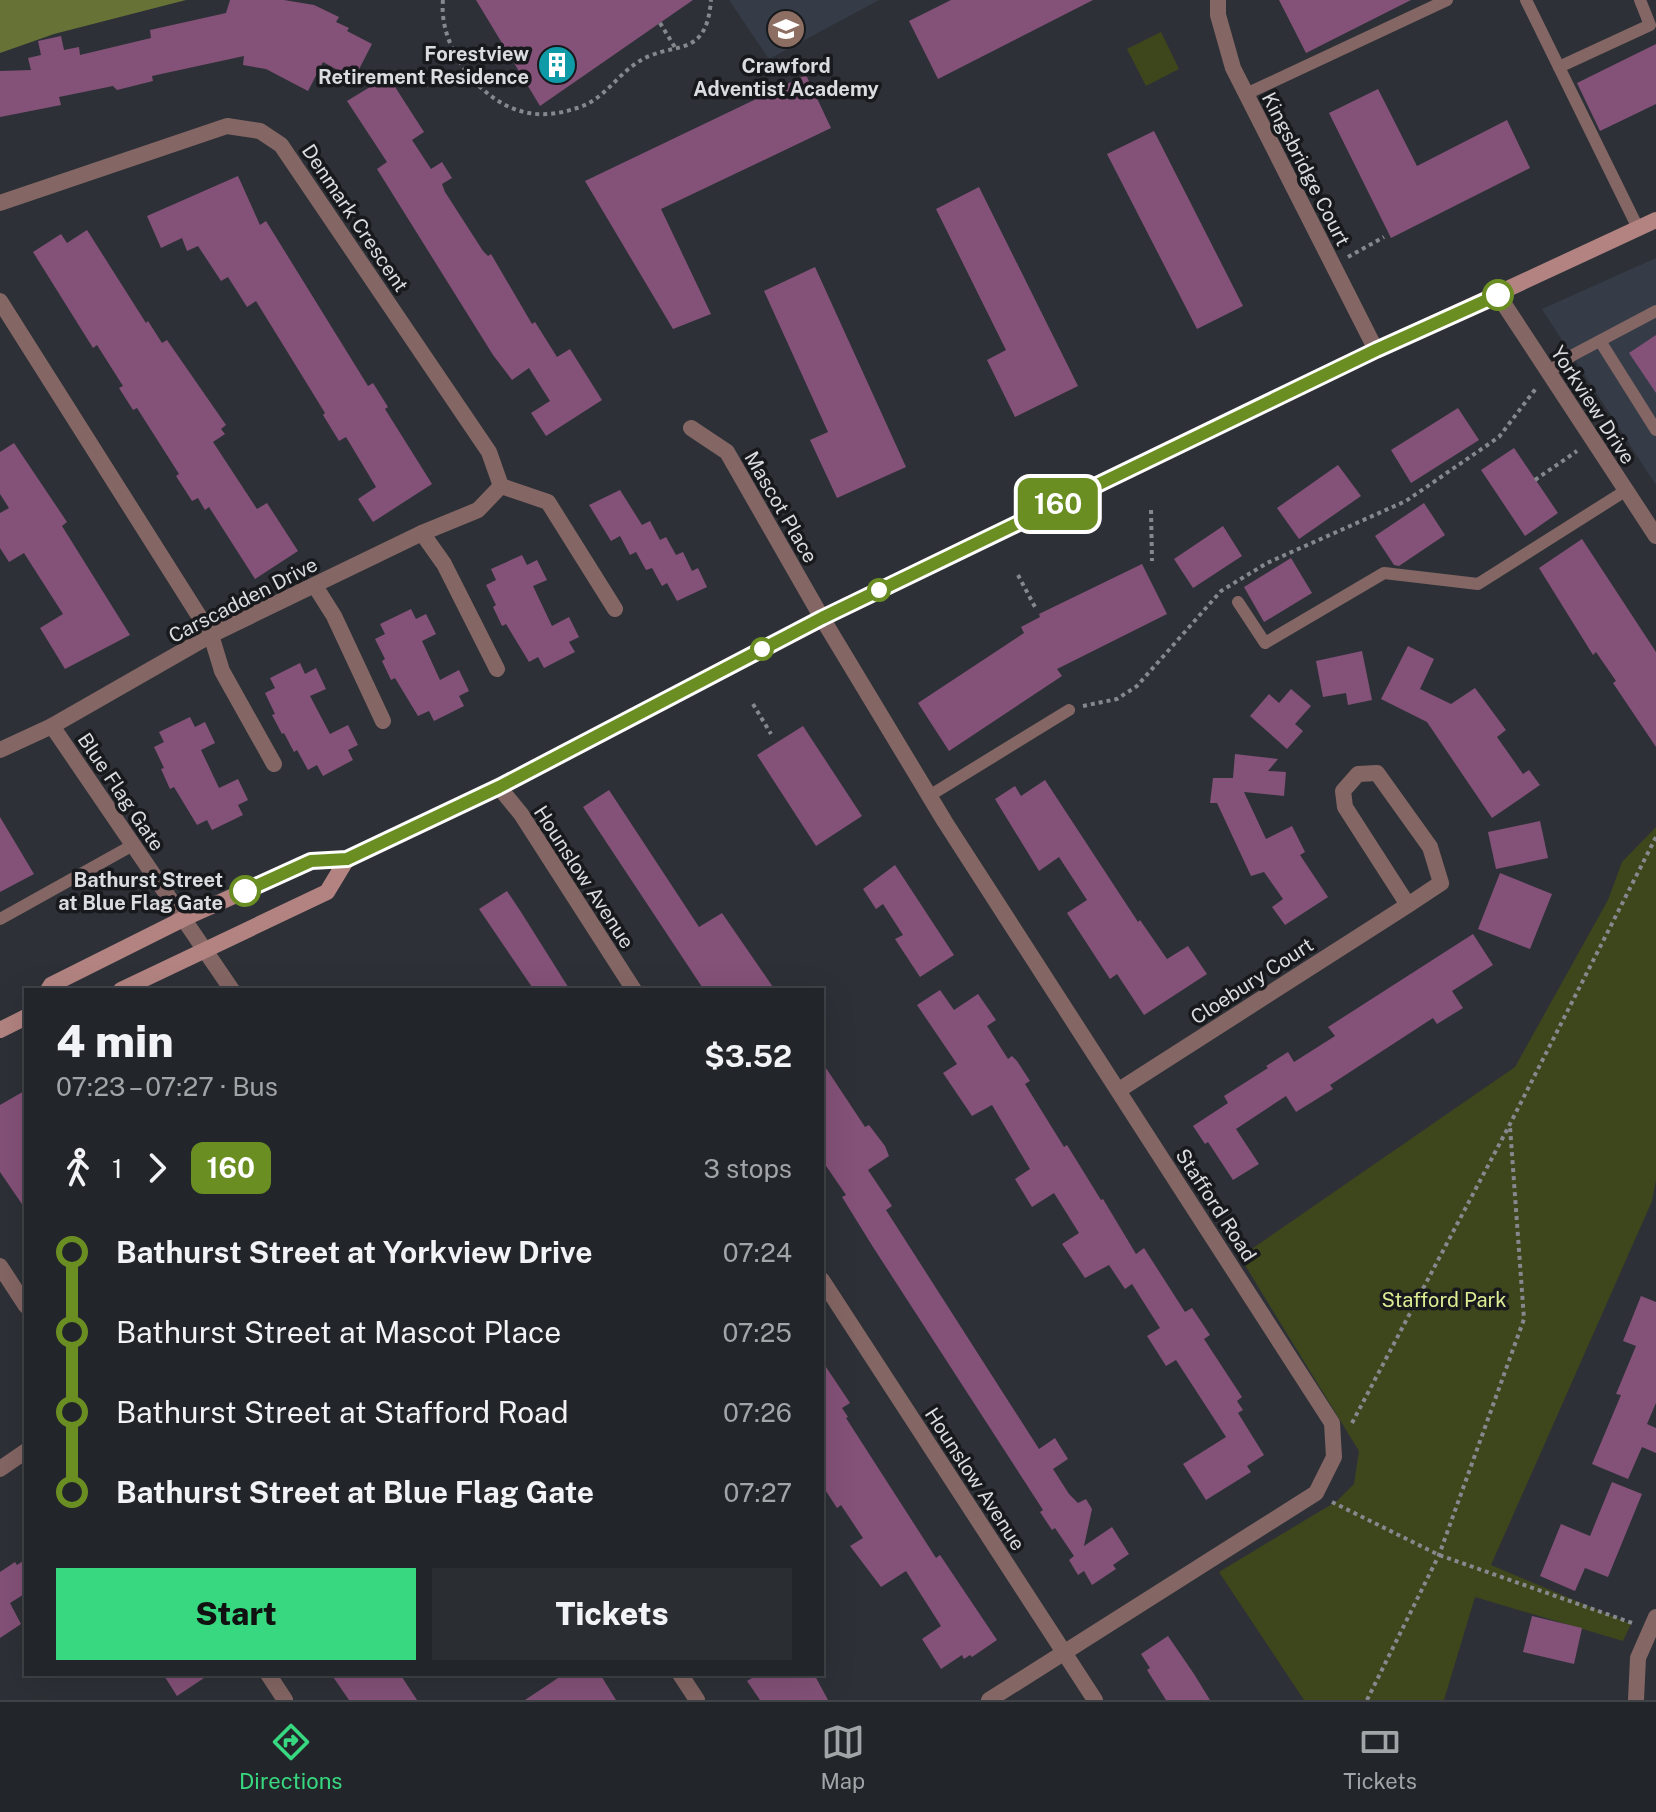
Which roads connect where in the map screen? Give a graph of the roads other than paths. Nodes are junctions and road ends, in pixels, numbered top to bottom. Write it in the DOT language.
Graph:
graph roads {
  1 [pos="1218,0"];
  2 [pos="1447,0"];
  3 [pos="1526,0"];
  4 [pos="1640,0"];
  5 [pos="1559,67"];
  6 [pos="1246,94"];
  7 [pos="0,203"];
  8 [pos="1656,220"];
  9 [pos="1638,228"];
  10 [pos="1498,295"];
  11 [pos="0,301"];
  12 [pos="1656,311"];
  13 [pos="1600,341"];
  14 [pos="1376,350"];
  15 [pos="1548,372"];
  16 [pos="691,428"];
  17 [pos="1656,430"];
  18 [pos="501,486"];
  19 [pos="1625,491"];
  20 [pos="422,533"];
  21 [pos="1656,536"];
  22 [pos="315,586"];
  23 [pos="1238,602"];
  24 [pos="615,609"];
  25 [pos="822,618"];
  26 [pos="211,635"];
  27 [pos="497,669"];
  28 [pos="1069,710"];
  29 [pos="383,721"];
  30 [pos="52,726"];
  31 [pos="0,750"];
  32 [pos="274,764"];
  33 [pos="499,787"];
  34 [pos="929,796"];
  35 [pos="133,845"];
  36 [pos="347,859"];
  37 [pos="1408,905"];
  38 [pos="185,918"];
  39 [pos="0,919"];
  40 [pos="205,950"];
  41 [pos="49,988"];
  42 [pos="125,988"];
  43 [pos="231,988"];
  44 [pos="633,988"];
  45 [pos="24,1018"];
  46 [pos="0,1030"];
  47 [pos="1119,1090"];
  48 [pos="0,1266"];
  49 [pos="824,1283"];
  50 [pos="24,1303"];
  51 [pos="24,1452"];
  52 [pos="0,1469"];
  53 [pos="1654,1623"];
  54 [pos="1063,1652"];
  55 [pos="269,1676"];
  56 [pos="681,1676"];
  57 [pos="285,1700"];
  58 [pos="697,1700"];
  59 [pos="989,1700"];
  60 [pos="1095,1700"];
  61 [pos="1636,1700"];
  1 -- 6 [label="street, Kingsbridge Court"];
  2 -- 6 [label="lane"];
  3 -- 5 [label="lane"];
  4 -- 5 [label="lane"];
  5 -- 9 [label="lane"];
  6 -- 14 [label="street, Kingsbridge Court"];
  7 -- 18 [label="street, Denmark Crescent"];
  8 -- 9 [label="main road"];
  9 -- 10 [label="main road"];
  10 -- 14 [label="main road"];
  10 -- 15 [label="street, Yorkview Drive"];
  11 -- 26 [label="street"];
  12 -- 13 [label="lane"];
  13 -- 15 [label="lane"];
  13 -- 17 [label="lane"];
  14 -- 25 [label="main road"];
  15 -- 19 [label="street, Yorkview Drive"];
  16 -- 25 [label="street, Mascot Place"];
  18 -- 20 [label="street, Carscadden Drive"];
  18 -- 24 [label="street"];
  19 -- 21 [label="street, Yorkview Drive"];
  19 -- 23 [label="lane"];
  20 -- 22 [label="street, Carscadden Drive"];
  20 -- 27 [label="street"];
  22 -- 26 [label="street, Carscadden Drive"];
  22 -- 29 [label="street"];
  25 -- 33 [label="main road"];
  25 -- 34 [label="street, Stafford Road"];
  26 -- 30 [label="street, Carscadden Drive"];
  26 -- 32 [label="street"];
  28 -- 34 [label="lane"];
  30 -- 31 [label="street, Carscadden Drive"];
  30 -- 35 [label="street, Blue Flag Gate"];
  33 -- 36 [label="main road"];
  33 -- 44 [label="street, Hounslow Avenue"];
  34 -- 47 [label="street, Stafford Road"];
  35 -- 38 [label="street, Blue Flag Gate"];
  35 -- 39 [label="lane"];
  36 -- 38 [label="main road"];
  36 -- 40 [label="main road"];
  37 -- 37 [label="street, Cloebury Court"];
  37 -- 47 [label="street, Cloebury Court"];
  38 -- 40 [label="street, Blue Flag Gate"];
  38 -- 41 [label="main road"];
  40 -- 42 [label="main road"];
  40 -- 43 [label="street, Blue Flag Gate"];
  45 -- 46 [label="main road"];
  47 -- 54 [label="street, Stafford Road"];
  48 -- 50 [label="street"];
  49 -- 54 [label="street, Hounslow Avenue"];
  51 -- 52 [label="street"];
  53 -- 61 [label="street"];
  54 -- 59 [label="street"];
  54 -- 60 [label="street, Hounslow Avenue"];
  55 -- 57 [label="street"];
  56 -- 58 [label="street"];
}
